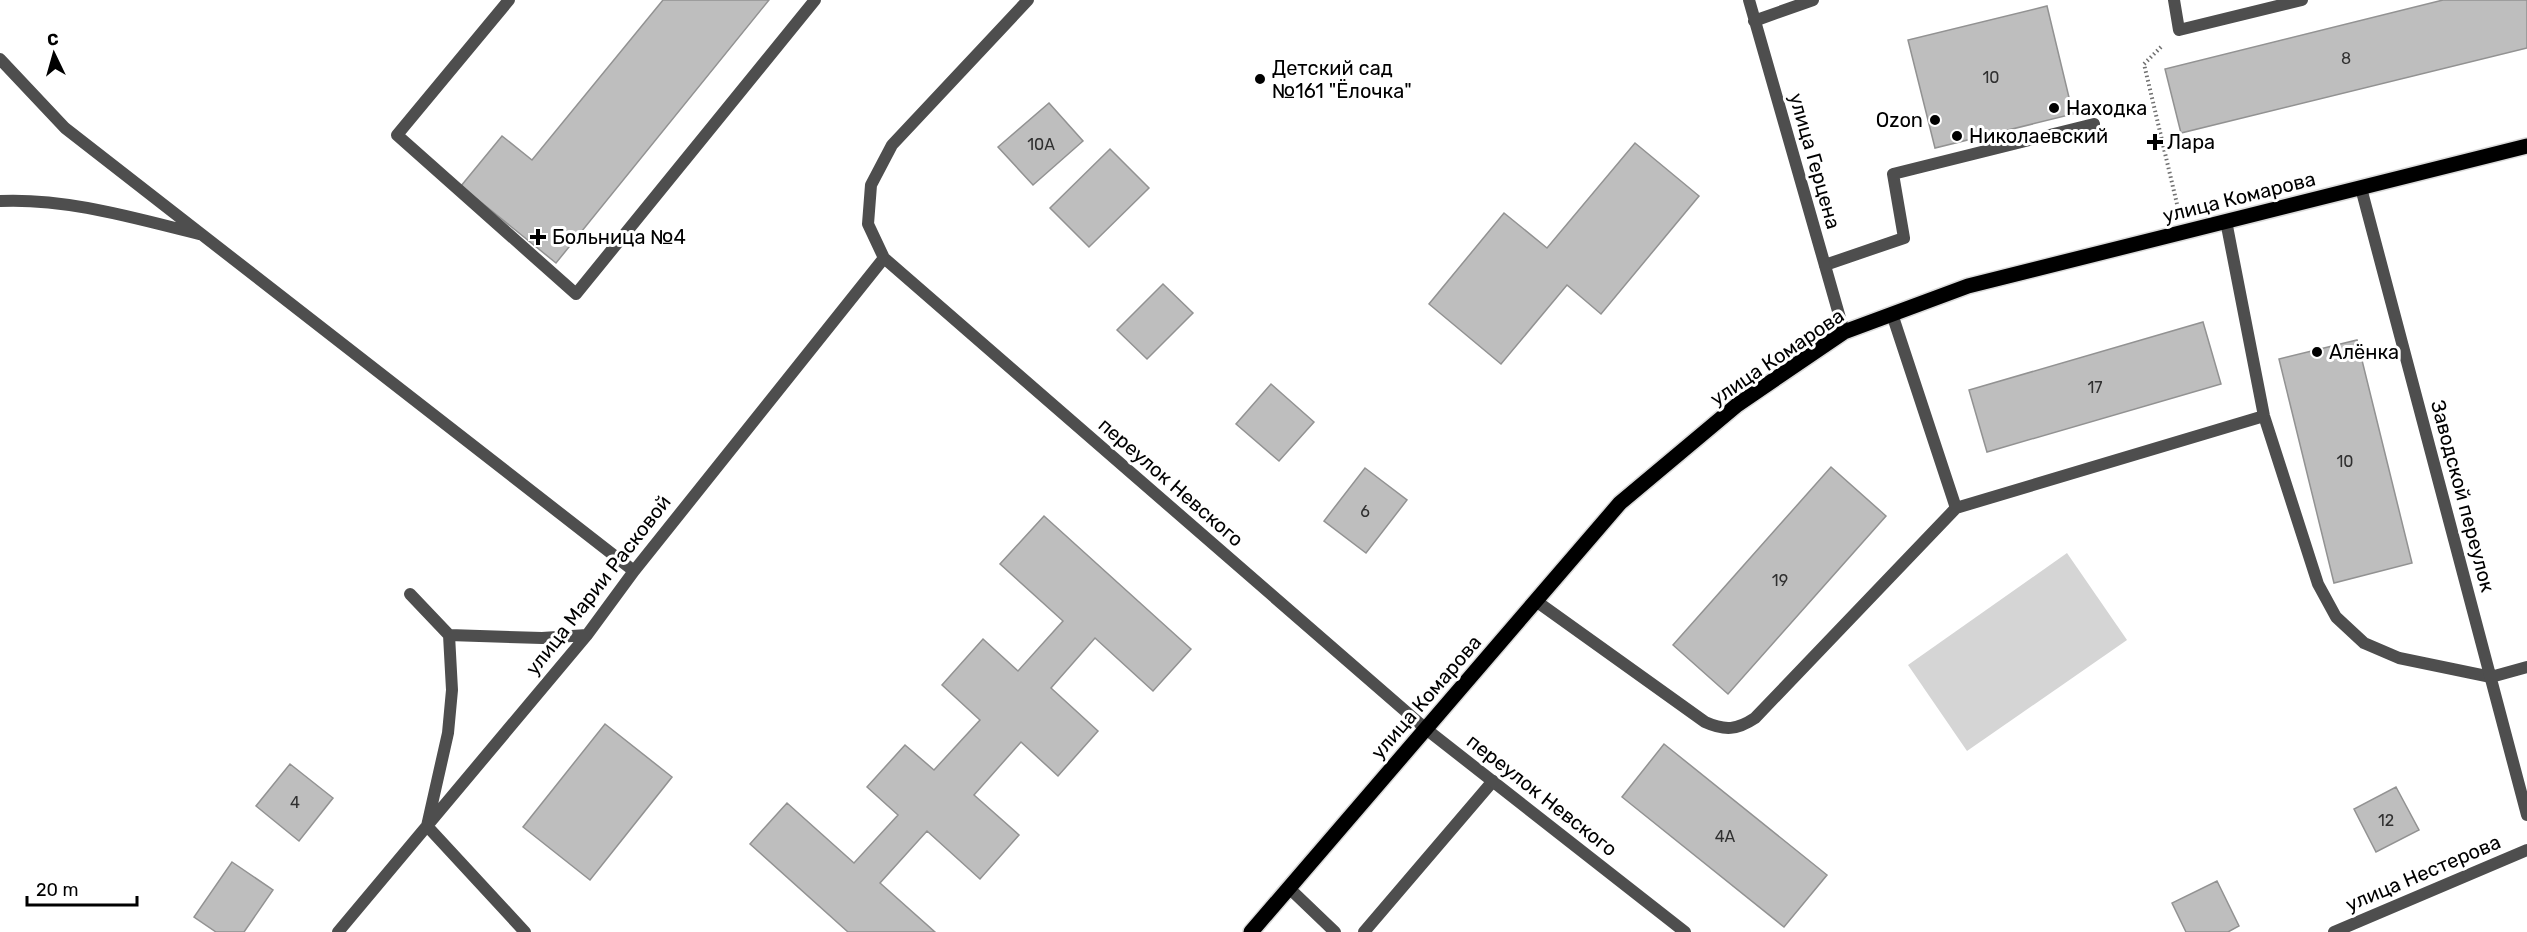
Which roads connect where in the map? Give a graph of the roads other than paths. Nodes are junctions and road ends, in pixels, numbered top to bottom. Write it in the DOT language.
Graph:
graph roads {
  1 [pos="509,0"];
  2 [pos="815,0"];
  3 [pos="1028,0"];
  4 [pos="1749,0"];
  5 [pos="1813,0"];
  6 [pos="2174,0"];
  7 [pos="2302,0"];
  8 [pos="1754,21"];
  9 [pos="0,59"];
  10 [pos="2094,124"];
  11 [pos="2527,146"];
  12 [pos="2361,188"];
  13 [pos="0,201"];
  14 [pos="2226,222"];
  15 [pos="206,236"];
  16 [pos="884,258"];
  17 [pos="1825,265"];
  18 [pos="1892,314"];
  19 [pos="1844,332"];
  20 [pos="2264,416"];
  21 [pos="1956,508"];
  22 [pos="634,571"];
  23 [pos="410,594"];
  24 [pos="1536,601"];
  25 [pos="449,635"];
  26 [pos="587,635"];
  27 [pos="2527,668"];
  28 [pos="2491,677"];
  29 [pos="1426,729"];
  30 [pos="1492,781"];
  31 [pos="2527,815"];
  32 [pos="427,826"];
  33 [pos="2527,850"];
  34 [pos="1289,888"];
  35 [pos="338,932"];
  36 [pos="525,932"];
  37 [pos="1251,932"];
  38 [pos="1335,932"];
  39 [pos="1364,932"];
  40 [pos="1686,932"];
  41 [pos="2334,932"];
  1 -- 2 [label="street"];
  3 -- 16 [label="street, переулок Невского"];
  4 -- 8 [label="street, улица Герцена"];
  5 -- 8 [label="street"];
  6 -- 7 [label="street"];
  8 -- 17 [label="street, улица Герцена"];
  9 -- 15 [label="street"];
  10 -- 17 [label="street"];
  11 -- 12 [label="main road, улица Комарова"];
  12 -- 14 [label="main road, улица Комарова"];
  12 -- 28 [label="street, Заводской переулок"];
  13 -- 15 [label="street"];
  14 -- 18 [label="main road, улица Комарова"];
  14 -- 20 [label="street"];
  15 -- 22 [label="street"];
  16 -- 22 [label="street, улица Марии Расковой"];
  16 -- 29 [label="street, переулок Невского"];
  17 -- 19 [label="street, улица Герцена"];
  18 -- 19 [label="main road, улица Комарова"];
  18 -- 21 [label="street"];
  19 -- 24 [label="main road, улица Комарова"];
  20 -- 21 [label="street"];
  20 -- 28 [label="street"];
  21 -- 24 [label="street"];
  22 -- 26 [label="street, улица Марии Расковой"];
  23 -- 25 [label="street"];
  24 -- 29 [label="main road, улица Комарова"];
  25 -- 26 [label="street"];
  25 -- 32 [label="street"];
  26 -- 32 [label="street, улица Марии Расковой"];
  27 -- 28 [label="street"];
  28 -- 31 [label="street, Заводской переулок"];
  29 -- 30 [label="street, переулок Невского"];
  29 -- 34 [label="main road, улица Комарова"];
  30 -- 39 [label="street"];
  30 -- 40 [label="street, переулок Невского"];
  32 -- 35 [label="street, улица Марии Расковой"];
  32 -- 36 [label="street"];
  33 -- 41 [label="street, улица Нестерова"];
  34 -- 37 [label="main road, улица Комарова"];
  34 -- 38 [label="street"];
}
